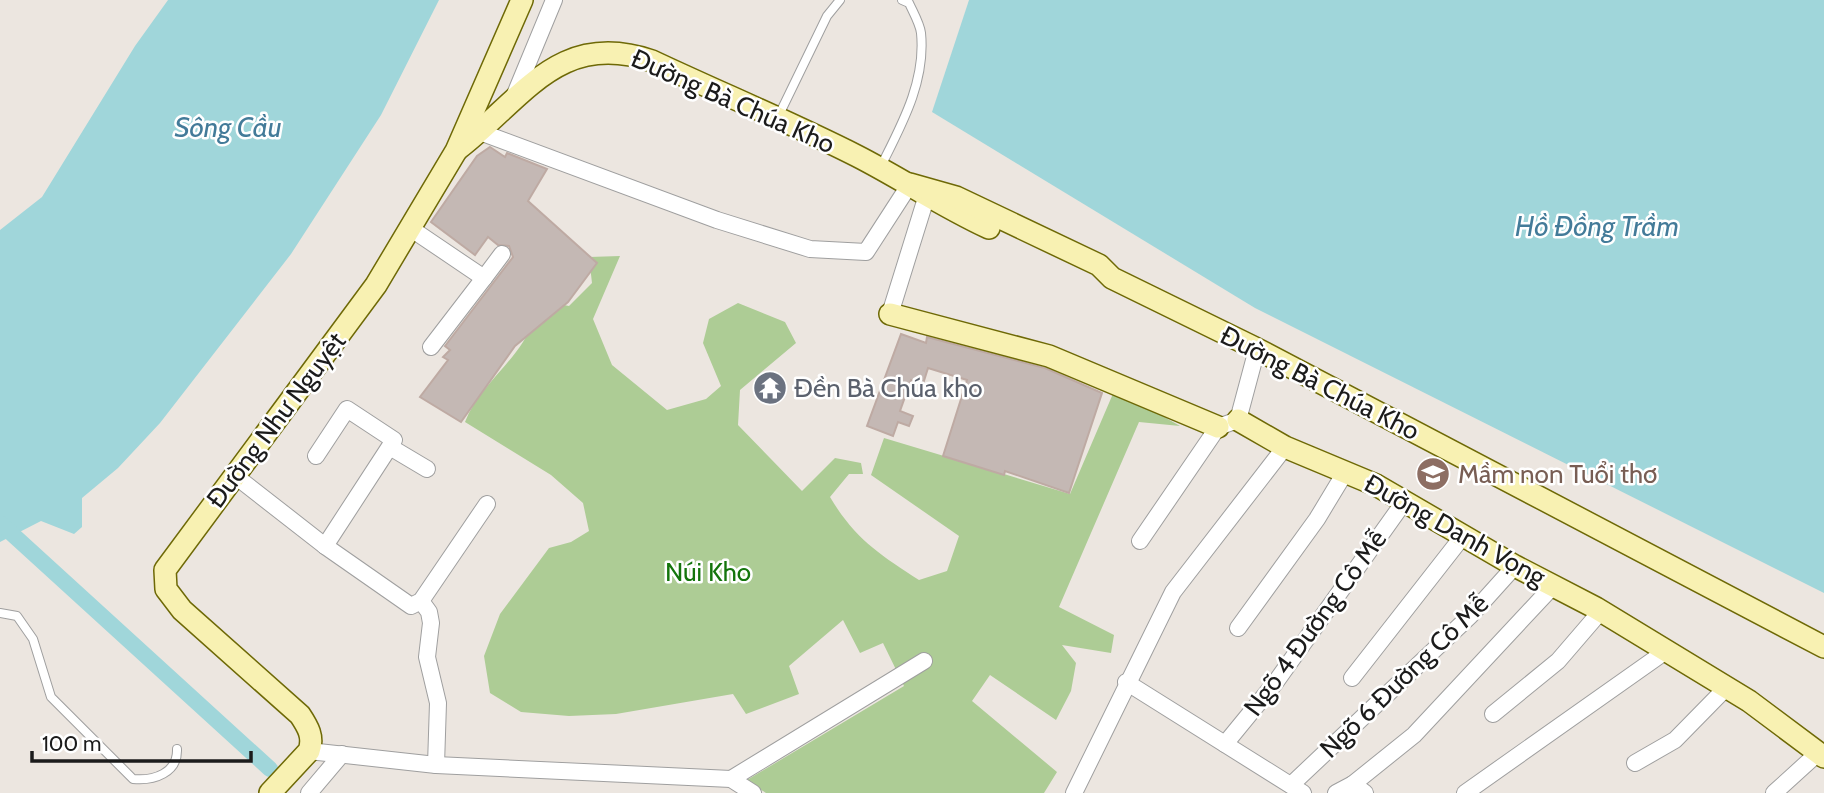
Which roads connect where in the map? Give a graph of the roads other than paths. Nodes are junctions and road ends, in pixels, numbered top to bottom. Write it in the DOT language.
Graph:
graph roads {
  1 [pos="522,0"];
  2 [pos="554,0"];
  3 [pos="840,0"];
  4 [pos="902,0"];
  5 [pos="512,101"];
  6 [pos="776,119"];
  7 [pos="480,132"];
  8 [pos="456,151"];
  9 [pos="880,168"];
  10 [pos="918,189"];
  11 [pos="410,228"];
  12 [pos="502,254"];
  13 [pos="484,278"];
  14 [pos="890,314"];
  15 [pos="431,347"];
  16 [pos="1257,349"];
  17 [pos="1228,424"];
  18 [pos="390,447"];
  19 [pos="1285,447"];
  20 [pos="316,456"];
  21 [pos="427,469"];
  22 [pos="1346,471"];
  23 [pos="234,475"];
  24 [pos="1404,502"];
  25 [pos="487,504"];
  26 [pos="1463,536"];
  27 [pos="1140,541"];
  28 [pos="325,546"];
  29 [pos="1515,566"];
  30 [pos="1554,585"];
  31 [pos="421,601"];
  32 [pos="1601,611"];
  33 [pos="0,612"];
  34 [pos="1238,628"];
  35 [pos="1824,647"];
  36 [pos="1666,651"];
  37 [pos="924,661"];
  38 [pos="1352,678"];
  39 [pos="1126,682"];
  40 [pos="1727,687"];
  41 [pos="1493,714"];
  42 [pos="1225,744"];
  43 [pos="177,749"];
  44 [pos="309,751"];
  45 [pos="342,754"];
  46 [pos="1821,755"];
  47 [pos="1635,762"];
  48 [pos="436,765"];
  49 [pos="732,779"];
  50 [pos="1359,788"];
  51 [pos="1297,789"];
  52 [pos="270,793"];
  53 [pos="309,793"];
  54 [pos="753,793"];
  55 [pos="1073,793"];
  56 [pos="1336,793"];
  57 [pos="1465,793"];
  58 [pos="1774,793"];
  1 -- 8 [label="street, Đường Như Nguyệt"];
  2 -- 5 [label="street"];
  3 -- 6 [label="lane"];
  4 -- 9 [label="lane"];
  5 -- 6 [label="street, Đường Bà Chúa Kho"];
  5 -- 7 [label="street, Đường Bà Chúa Kho"];
  6 -- 9 [label="street, Đường Bà Chúa Kho"];
  7 -- 8 [label="street, Đường Bà Chúa Kho"];
  7 -- 10 [label="street"];
  8 -- 11 [label="street, Đường Như Nguyệt"];
  9 -- 10 [label="street, Đường Bà Chúa Kho"];
  10 -- 14 [label="street"];
  10 -- 16 [label="street, Đường Bà Chúa Kho"];
  11 -- 13 [label="street"];
  11 -- 23 [label="street, Đường Như Nguyệt"];
  12 -- 13 [label="street"];
  13 -- 15 [label="street"];
  14 -- 17 [label="street, Đường Danh Vọng"];
  16 -- 17 [label="street"];
  16 -- 35 [label="street, Đường Bà Chúa Kho"];
  17 -- 19 [label="street, Đường Danh Vọng"];
  17 -- 27 [label="street"];
  18 -- 20 [label="street"];
  18 -- 21 [label="street"];
  18 -- 28 [label="street"];
  19 -- 22 [label="street, Đường Danh Vọng"];
  19 -- 39 [label="street"];
  22 -- 24 [label="street, Đường Danh Vọng"];
  22 -- 34 [label="street"];
  23 -- 28 [label="street"];
  23 -- 44 [label="street, Đường Như Nguyệt"];
  24 -- 26 [label="street, Đường Danh Vọng"];
  24 -- 42 [label="street, Ngõ 4 Đường Cô Mễ"];
  25 -- 31 [label="street"];
  26 -- 29 [label="street, Đường Danh Vọng"];
  26 -- 38 [label="street"];
  28 -- 31 [label="street"];
  29 -- 30 [label="street, Đường Danh Vọng"];
  29 -- 51 [label="street, Ngõ 6 Đường Cô Mễ"];
  30 -- 32 [label="street, Đường Danh Vọng"];
  30 -- 50 [label="street"];
  31 -- 48 [label="street"];
  32 -- 36 [label="street, Đường Danh Vọng"];
  32 -- 41 [label="street"];
  33 -- 43 [label="lane"];
  36 -- 40 [label="street, Đường Danh Vọng"];
  36 -- 57 [label="street"];
  37 -- 49 [label="street"];
  39 -- 42 [label="street"];
  39 -- 55 [label="street"];
  40 -- 46 [label="street, Đường Danh Vọng"];
  40 -- 47 [label="street"];
  42 -- 51 [label="street"];
  44 -- 45 [label="street"];
  44 -- 52 [label="street"];
  45 -- 48 [label="street"];
  45 -- 53 [label="street"];
  46 -- 58 [label="street"];
  48 -- 49 [label="street"];
  49 -- 54 [label="street"];
  50 -- 56 [label="street"];
}
